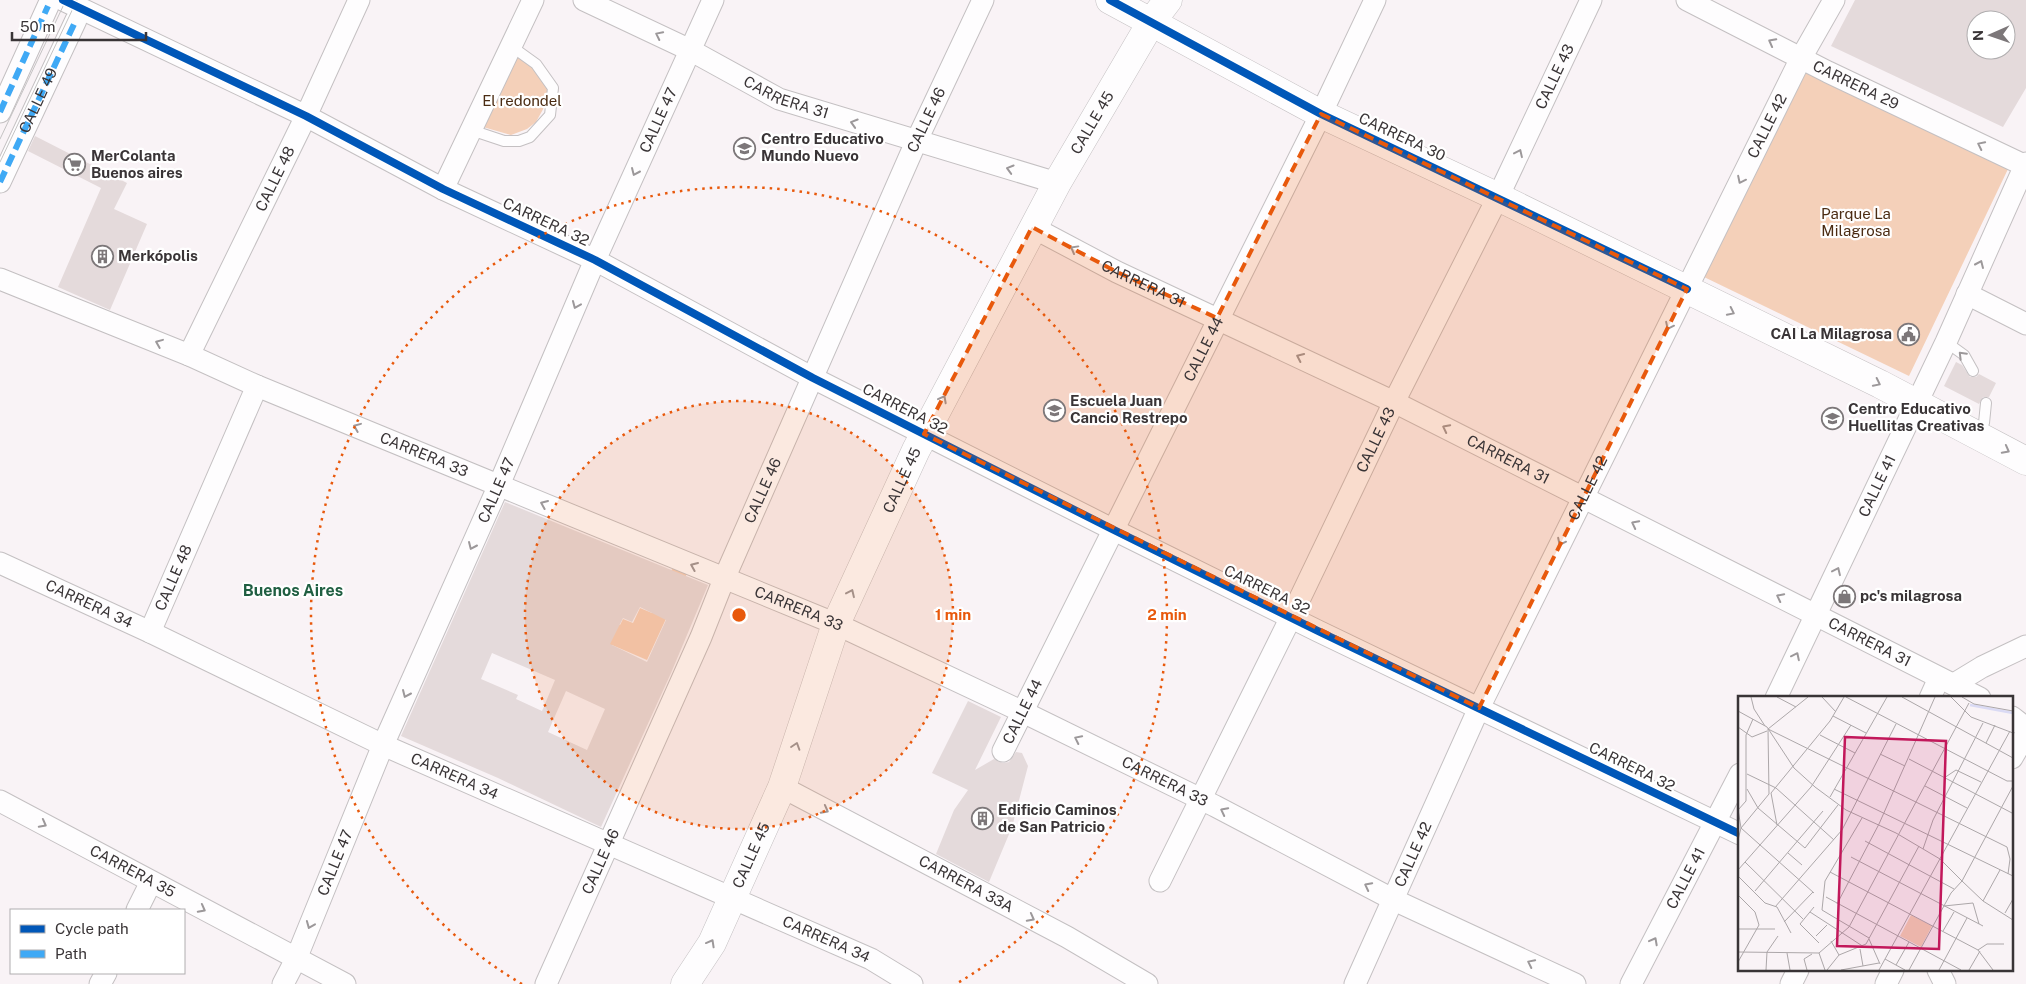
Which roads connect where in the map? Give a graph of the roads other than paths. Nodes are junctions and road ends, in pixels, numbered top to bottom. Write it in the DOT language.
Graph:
graph roads {
  1 [pos="358,0"];
  2 [pos="533,0"];
  3 [pos="584,0"];
  4 [pos="713,0"];
  5 [pos="983,0"];
  6 [pos="1110,0"];
  7 [pos="1375,0"];
  8 [pos="1591,0"];
  9 [pos="1687,0"];
  10 [pos="1834,0"];
  11 [pos="56,3"];
  12 [pos="1160,11"];
  13 [pos="76,20"];
  14 [pos="510,46"];
  15 [pos="690,50"];
  16 [pos="1801,58"];
  17 [pos="0,112"];
  18 [pos="1321,114"];
  19 [pos="306,116"];
  20 [pos="471,130"];
  21 [pos="916,142"];
  22 [pos="2026,165"];
  23 [pos="0,182"];
  24 [pos="1057,183"];
  25 [pos="443,189"];
  26 [pos="1498,198"];
  27 [pos="1032,227"];
  28 [pos="595,260"];
  29 [pos="0,279"];
  30 [pos="1688,289"];
  31 [pos="1967,294"];
  32 [pos="1217,318"];
  33 [pos="2026,324"];
  34 [pos="1946,342"];
  35 [pos="189,355"];
  36 [pos="1973,371"];
  37 [pos="813,378"];
  38 [pos="257,386"];
  39 [pos="1394,402"];
  40 [pos="1916,403"];
  41 [pos="1986,403"];
  42 [pos="1984,423"];
  43 [pos="924,434"];
  44 [pos="2026,461"];
  45 [pos="499,485"];
  46 [pos="1583,498"];
  47 [pos="1114,530"];
  48 [pos="0,563"];
  49 [pos="724,579"];
  50 [pos="1816,615"];
  51 [pos="1291,616"];
  52 [pos="836,624"];
  53 [pos="150,632"];
  54 [pos="2026,646"];
  55 [pos="1947,681"];
  56 [pos="1777,696"];
  57 [pos="1932,696"];
  58 [pos="1976,696"];
  59 [pos="1479,708"];
  60 [pos="1023,712"];
  61 [pos="2014,719"];
  62 [pos="2026,728"];
  63 [pos="2026,734"];
  64 [pos="383,745"];
  65 [pos="1004,751"];
  66 [pos="2014,755"];
  67 [pos="1738,778"];
  68 [pos="782,787"];
  69 [pos="1200,800"];
  70 [pos="0,802"];
  71 [pos="1716,823"];
  72 [pos="1738,833"];
  73 [pos="608,843"];
  74 [pos="1160,881"];
  75 [pos="151,882"];
  76 [pos="732,900"];
  77 [pos="1394,900"];
  78 [pos="138,909"];
  79 [pos="296,959"];
  80 [pos="1797,972"];
  81 [pos="1892,972"];
  82 [pos="1939,972"];
  83 [pos="283,984"];
  84 [pos="345,984"];
  85 [pos="546,984"];
  86 [pos="685,984"];
  87 [pos="912,984"];
  88 [pos="1147,984"];
  89 [pos="1355,984"];
  90 [pos="1575,984"];
  91 [pos="1631,984"];
  92 [pos="1791,984"];
  93 [pos="1886,984"];
  94 [pos="1945,984"];
  1 -- 19 [label="street, CALLE 48"];
  2 -- 14 [label="street"];
  15 -- 3 [label="street, CARRERA 31, one-way"];
  4 -- 15 [label="street, CALLE 47"];
  5 -- 21 [label="street, CALLE 46"];
  6 -- 12 [label="main road, CARRERA 30"];
  7 -- 18 [label="street, CALLE 44"];
  26 -- 8 [label="street, CALLE 43, one-way"];
  16 -- 9 [label="street, CARRERA 29, one-way"];
  10 -- 16 [label="street, CALLE 42"];
  11 -- 17 [label="street, CALLE 49"];
  11 -- 19 [label="street, CARRERA 32"];
  12 -- 18 [label="main road, CARRERA 30"];
  12 -- 24 [label="main road, CALLE 45"];
  13 -- 23 [label="street, CALLE 49"];
  14 -- 20 [label="street"];
  14 -- 20 [label="lane"];
  21 -- 15 [label="street, CARRERA 31, one-way"];
  15 -- 28 [label="street, CALLE 47, one-way"];
  22 -- 16 [label="street, CARRERA 29, one-way"];
  16 -- 30 [label="street, CALLE 42, one-way"];
  18 -- 26 [label="main road, CARRERA 30"];
  18 -- 32 [label="street, CALLE 44"];
  19 -- 25 [label="street, CARRERA 32"];
  19 -- 35 [label="street, CALLE 48"];
  20 -- 25 [label="street"];
  24 -- 21 [label="street, CARRERA 31, one-way"];
  21 -- 37 [label="street, CALLE 46"];
  31 -- 22 [label="street, CALLE 41, one-way"];
  24 -- 27 [label="main road, CALLE 45"];
  25 -- 28 [label="street, CARRERA 32"];
  26 -- 30 [label="main road, CARRERA 30"];
  26 -- 39 [label="street, CALLE 43"];
  32 -- 27 [label="street, CARRERA 31, one-way"];
  43 -- 27 [label="main road, CALLE 45, one-way"];
  28 -- 37 [label="street, CARRERA 32"];
  28 -- 45 [label="street, CALLE 47, one-way"];
  35 -- 29 [label="street, CARRERA 33, one-way"];
  30 -- 40 [label="main road, CARRERA 30, one-way"];
  30 -- 46 [label="street, CALLE 42, one-way"];
  31 -- 33 [label="street"];
  31 -- 34 [label="street, CALLE 41"];
  39 -- 32 [label="street, CARRERA 31, one-way"];
  32 -- 47 [label="street, CALLE 44"];
  36 -- 34 [label="lane, one-way"];
  34 -- 40 [label="street, CALLE 41"];
  35 -- 38 [label="street, CARRERA 33"];
  37 -- 43 [label="street, CARRERA 32"];
  37 -- 49 [label="street, CALLE 46"];
  45 -- 38 [label="street, CARRERA 33, one-way"];
  38 -- 53 [label="street, CALLE 48"];
  46 -- 39 [label="street, CARRERA 31, one-way"];
  39 -- 51 [label="street, CALLE 43"];
  40 -- 44 [label="main road, CARRERA 30, one-way"];
  50 -- 40 [label="street, CALLE 41, one-way"];
  41 -- 42 [label="lane"];
  43 -- 47 [label="street, CARRERA 32"];
  52 -- 43 [label="main road, CALLE 45, one-way"];
  49 -- 45 [label="street, CARRERA 33, one-way"];
  45 -- 64 [label="street, CALLE 47, one-way"];
  50 -- 46 [label="street, CARRERA 31, one-way"];
  46 -- 59 [label="street, CALLE 42, one-way"];
  47 -- 51 [label="street, CARRERA 32"];
  47 -- 60 [label="street, CALLE 44"];
  48 -- 53 [label="street, CARRERA 34"];
  49 -- 52 [label="street, CARRERA 33"];
  49 -- 73 [label="street, CALLE 46"];
  50 -- 55 [label="street, CARRERA 31"];
  56 -- 50 [label="street, CALLE 41, one-way"];
  51 -- 59 [label="street, CARRERA 32"];
  51 -- 69 [label="street, CALLE 43"];
  52 -- 60 [label="street, CARRERA 33"];
  68 -- 52 [label="main road, CALLE 45, one-way"];
  53 -- 64 [label="street, CARRERA 34"];
  54 -- 55 [label="street"];
  55 -- 57 [label="street"];
  55 -- 58 [label="street, CARRERA 31"];
  59 -- 71 [label="street, CARRERA 32"];
  59 -- 77 [label="street, CALLE 42"];
  60 -- 65 [label="street, CALLE 44"];
  69 -- 60 [label="street, CARRERA 33, one-way"];
  61 -- 62 [label="street"];
  63 -- 66 [label="street"];
  64 -- 73 [label="street, CARRERA 34"];
  64 -- 79 [label="street, CALLE 47, one-way"];
  67 -- 71 [label="street, CALLE 41"];
  68 -- 76 [label="main road, CALLE 45"];
  68 -- 88 [label="street, CARRERA 33A, one-way"];
  69 -- 74 [label="street, CALLE 43"];
  77 -- 69 [label="street, CARRERA 33, one-way"];
  70 -- 75 [label="street, CARRERA 35, one-way"];
  71 -- 72 [label="street, CARRERA 32"];
  91 -- 71 [label="street, CALLE 41, one-way"];
  73 -- 76 [label="street, CARRERA 34"];
  73 -- 85 [label="street, CALLE 46"];
  75 -- 78 [label="street"];
  75 -- 79 [label="street, CARRERA 35, one-way"];
  86 -- 76 [label="main road, CALLE 45, one-way"];
  76 -- 87 [label="street, CARRERA 34"];
  77 -- 89 [label="street, CALLE 42"];
  90 -- 77 [label="street, CARRERA 33, one-way"];
  79 -- 83 [label="street, CALLE 47"];
  79 -- 84 [label="street, CARRERA 35"];
  80 -- 92 [label="street"];
  81 -- 93 [label="street"];
  82 -- 94 [label="street"];
}
